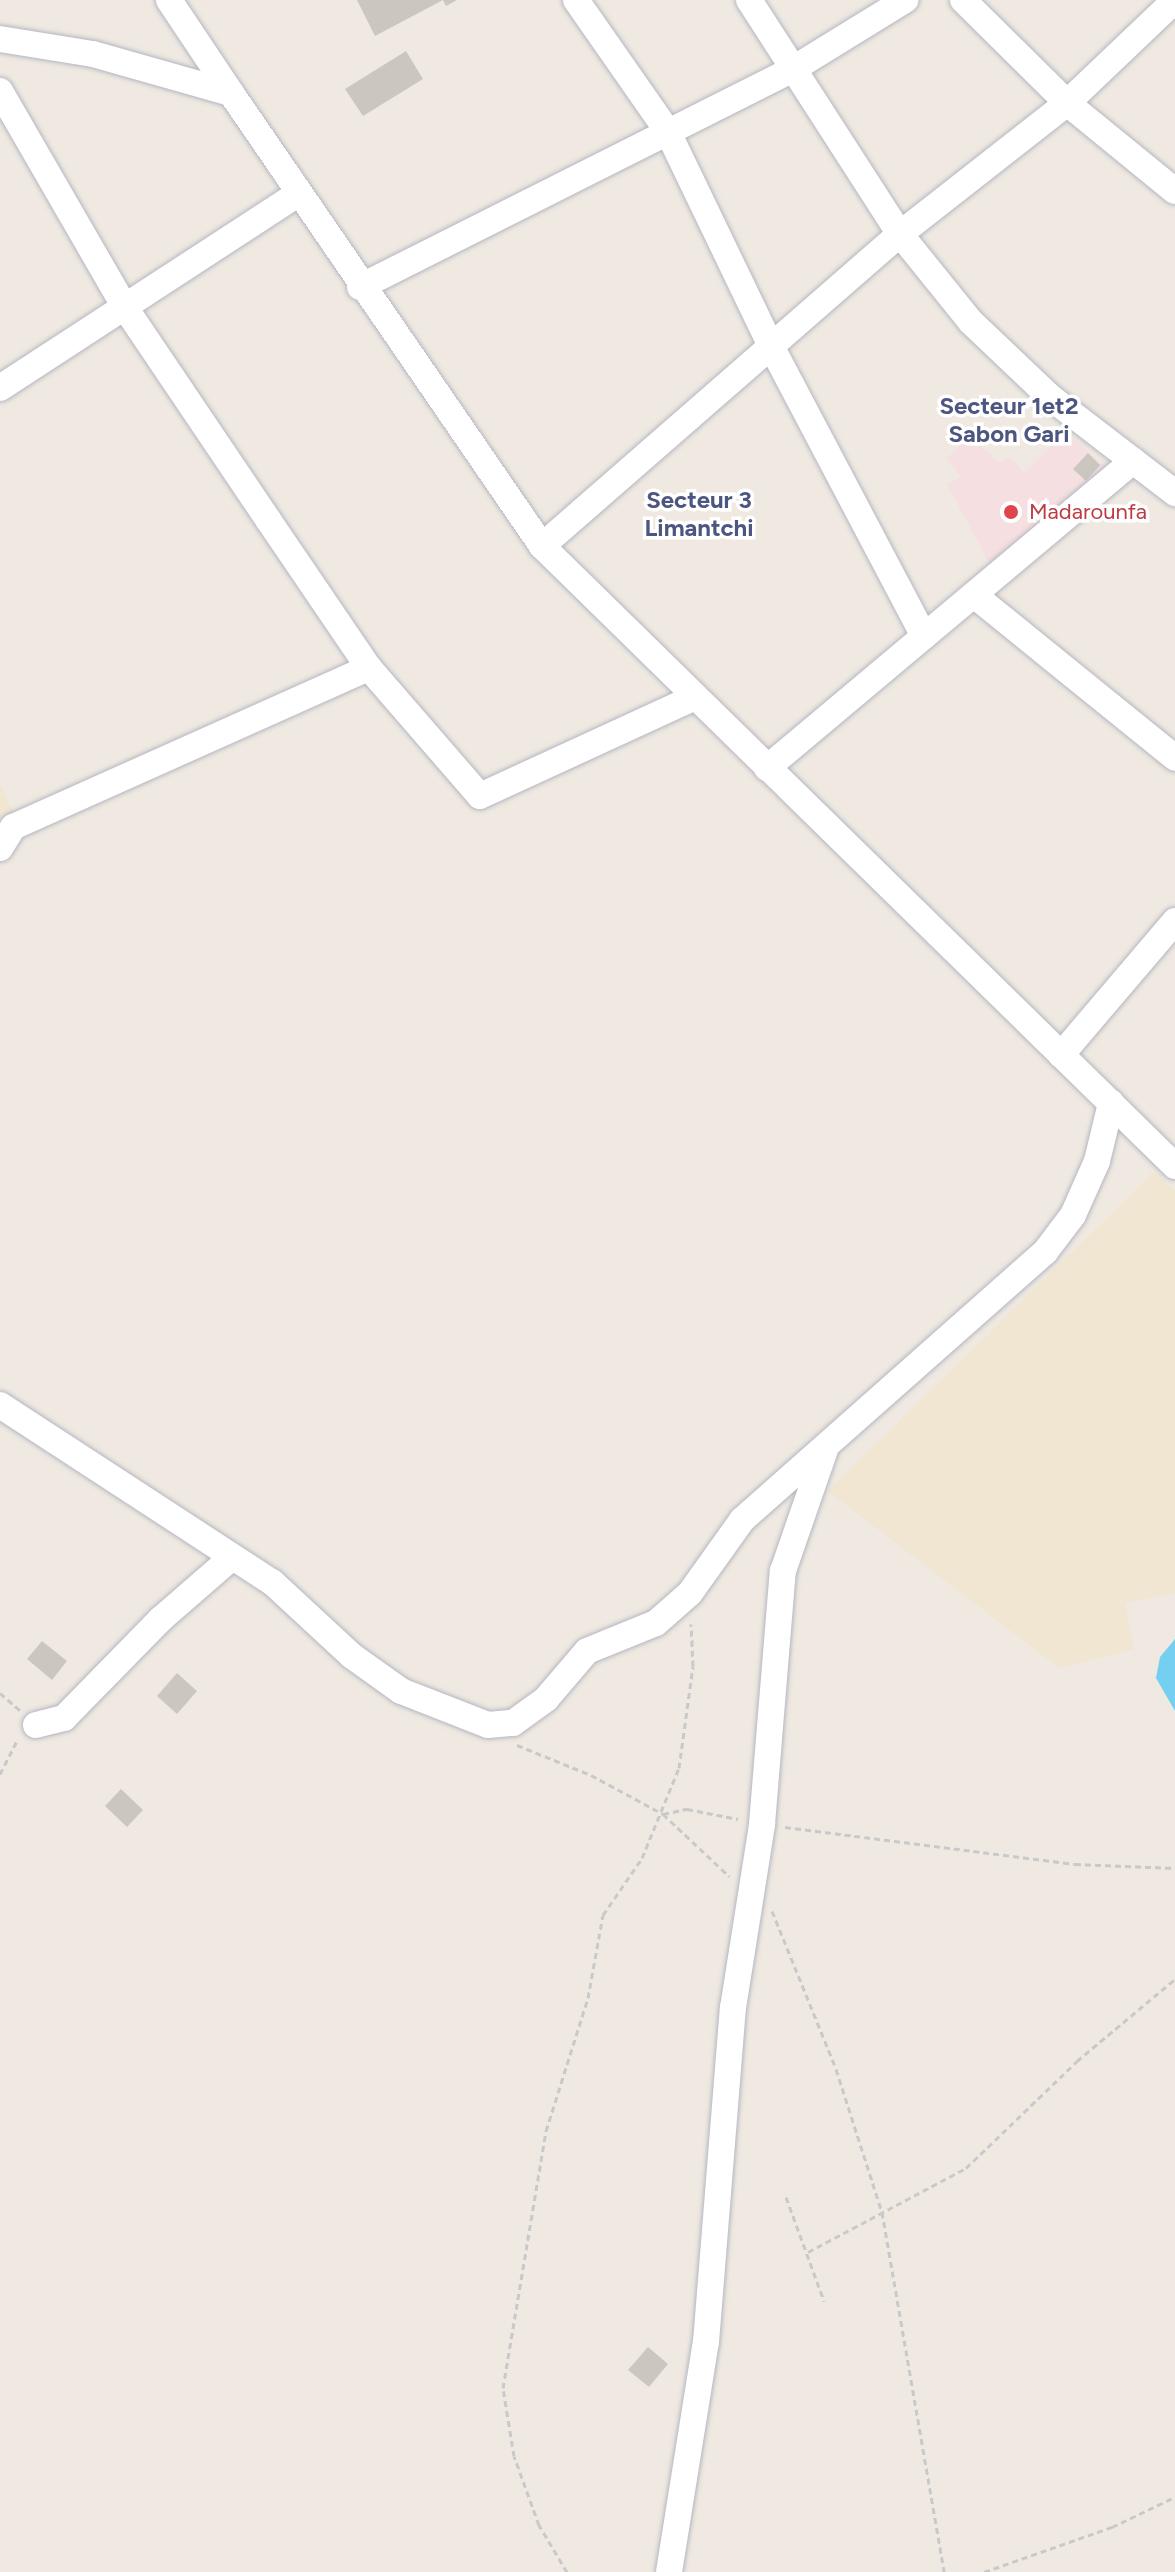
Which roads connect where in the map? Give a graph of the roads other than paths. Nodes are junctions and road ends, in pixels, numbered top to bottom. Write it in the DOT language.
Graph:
graph roads {
  1 [pos="169,0"];
  2 [pos="576,0"];
  3 [pos="749,0"];
  4 [pos="905,0"];
  5 [pos="963,0"];
  6 [pos="1175,0"];
  7 [pos="0,39"];
  8 [pos="793,69"];
  9 [pos="0,91"];
  10 [pos="231,93"];
  11 [pos="1067,103"];
  12 [pos="668,132"];
  13 [pos="1175,191"];
  14 [pos="298,194"];
  15 [pos="900,234"];
  16 [pos="360,287"];
  17 [pos="124,306"];
  18 [pos="771,346"];
  19 [pos="0,388"];
  20 [pos="1133,461"];
  21 [pos="1175,493"];
  22 [pos="542,546"];
  23 [pos="974,595"];
  24 [pos="924,636"];
  25 [pos="369,668"];
  26 [pos="695,697"];
  27 [pos="1175,758"];
  28 [pos="767,768"];
  29 [pos="0,848"];
  30 [pos="1175,921"];
  31 [pos="1061,1055"];
  32 [pos="1111,1103"];
  33 [pos="1175,1166"];
  34 [pos="0,1405"];
  35 [pos="825,1450"];
  36 [pos="230,1559"];
  37 [pos="36,1725"];
  38 [pos="669,2572"];
  1 -- 10 [label="street"];
  2 -- 12 [label="street"];
  3 -- 8 [label="street"];
  4 -- 8 [label="street"];
  5 -- 11 [label="street"];
  6 -- 11 [label="street"];
  7 -- 10 [label="street"];
  8 -- 12 [label="street"];
  8 -- 15 [label="street"];
  9 -- 17 [label="street"];
  10 -- 14 [label="street"];
  11 -- 13 [label="street"];
  11 -- 15 [label="street"];
  12 -- 16 [label="street"];
  12 -- 18 [label="street"];
  14 -- 16 [label="street"];
  14 -- 17 [label="street"];
  15 -- 18 [label="street"];
  15 -- 20 [label="street"];
  16 -- 22 [label="street"];
  17 -- 19 [label="street"];
  17 -- 25 [label="street"];
  18 -- 22 [label="street"];
  18 -- 24 [label="street"];
  20 -- 21 [label="street"];
  20 -- 23 [label="street"];
  22 -- 26 [label="street"];
  23 -- 24 [label="street"];
  23 -- 27 [label="street"];
  24 -- 28 [label="street"];
  25 -- 26 [label="street"];
  25 -- 29 [label="street"];
  26 -- 28 [label="street"];
  28 -- 31 [label="street"];
  30 -- 31 [label="street"];
  31 -- 32 [label="street"];
  32 -- 33 [label="street"];
  32 -- 35 [label="street"];
  34 -- 36 [label="street"];
  35 -- 36 [label="street"];
  35 -- 38 [label="street"];
  36 -- 37 [label="street"];
}
